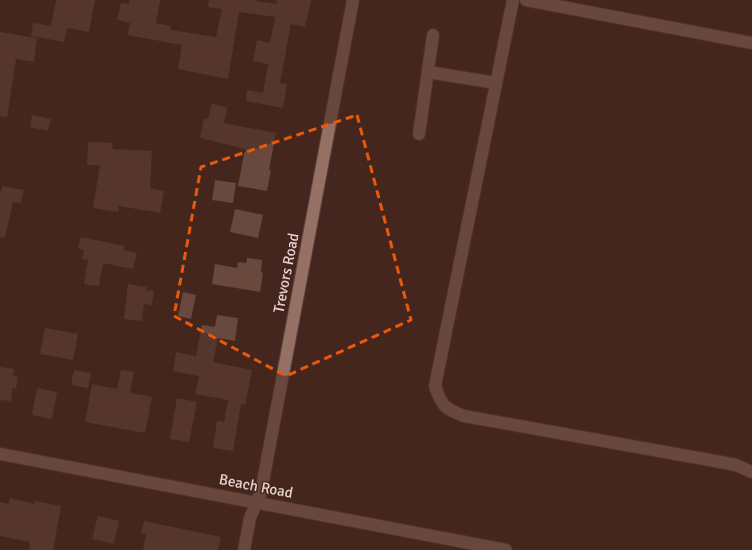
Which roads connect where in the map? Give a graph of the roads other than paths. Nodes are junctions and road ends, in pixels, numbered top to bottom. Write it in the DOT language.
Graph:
graph roads {
  1 [pos="354,0"];
  2 [pos="512,0"];
  3 [pos="526,0"];
  4 [pos="433,35"];
  5 [pos="752,43"];
  6 [pos="428,72"];
  7 [pos="496,83"];
  8 [pos="419,134"];
  9 [pos="0,454"];
  10 [pos="752,472"];
  11 [pos="256,502"];
  12 [pos="244,550"];
  13 [pos="506,550"];
  1 -- 11 [label="street, Trevors Road"];
  2 -- 7 [label="street"];
  3 -- 5 [label="street"];
  4 -- 6 [label="street"];
  6 -- 7 [label="street"];
  6 -- 8 [label="street"];
  7 -- 10 [label="street"];
  9 -- 11 [label="street, Beach Road"];
  11 -- 12 [label="street, Trevors Road"];
  11 -- 13 [label="street, Beach Road"];
}
